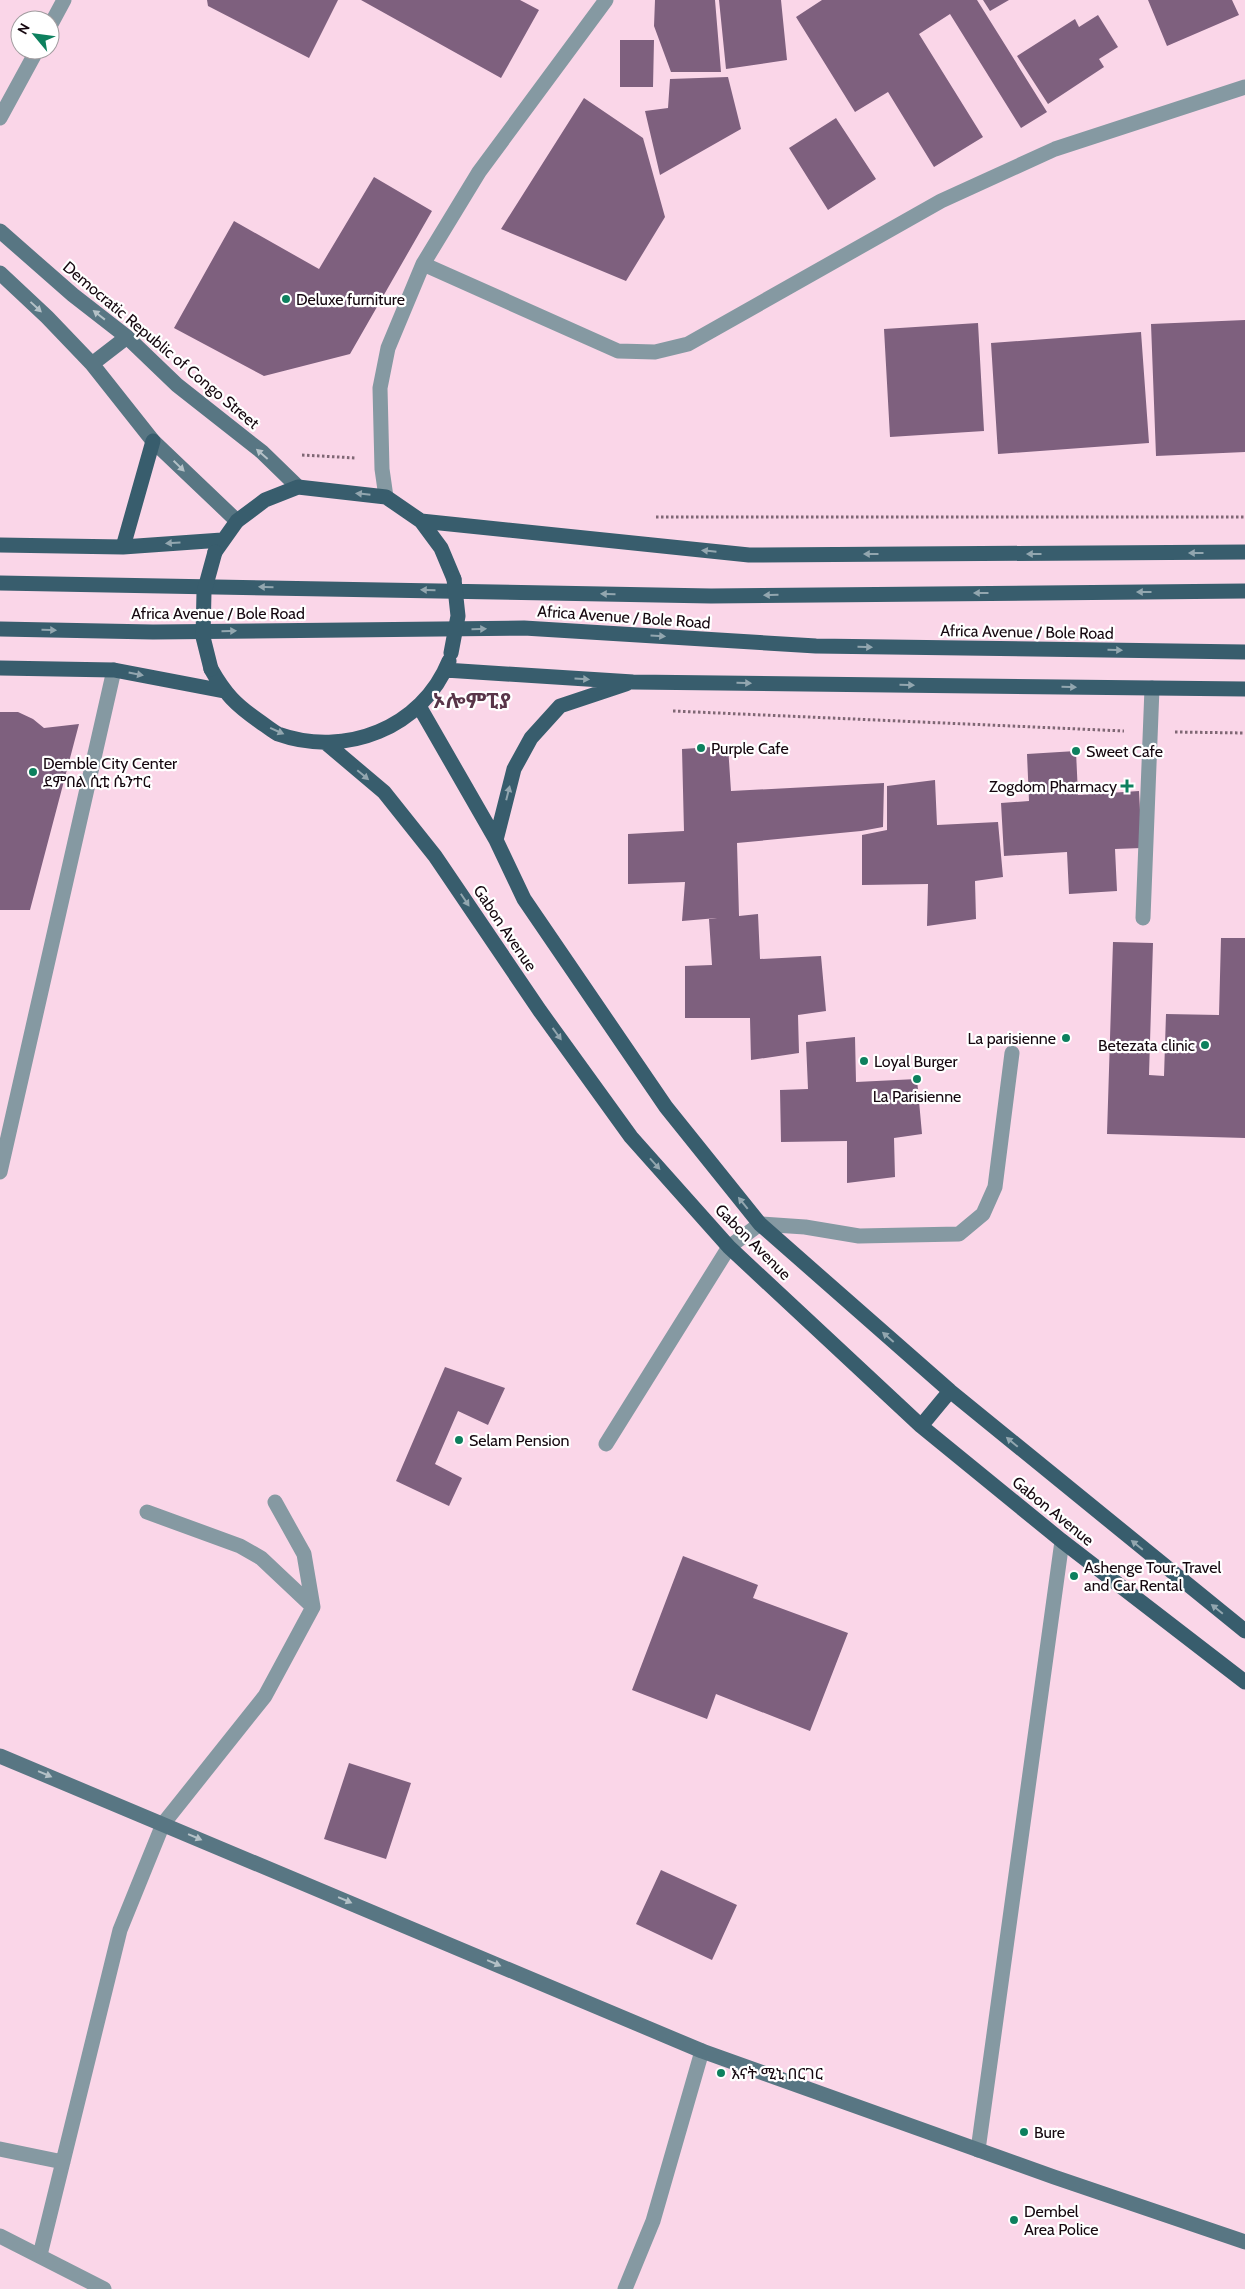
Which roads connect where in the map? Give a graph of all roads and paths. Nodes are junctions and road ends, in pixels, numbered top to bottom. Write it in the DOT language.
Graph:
graph roads {
  1 [pos="600,1"];
  2 [pos="32,60"];
  3 [pos="1245,87"];
  4 [pos="0,118"];
  5 [pos="0,231"];
  6 [pos="423,264"];
  7 [pos="0,274"];
  8 [pos="126,337"];
  9 [pos="92,364"];
  10 [pos="153,441"];
  11 [pos="262,452"];
  12 [pos="382,469"];
  13 [pos="298,487"];
  14 [pos="386,497"];
  15 [pos="652,517"];
  16 [pos="1245,517"];
  17 [pos="237,521"];
  18 [pos="421,522"];
  19 [pos="0,545"];
  20 [pos="218,546"];
  21 [pos="123,547"];
  22 [pos="1245,552"];
  23 [pos="0,582"];
  24 [pos="1245,591"];
  25 [pos="0,629"];
  26 [pos="1245,652"];
  27 [pos="0,668"];
  28 [pos="114,670"];
  29 [pos="442,675"];
  30 [pos="633,682"];
  31 [pos="1152,688"];
  32 [pos="1245,689"];
  33 [pos="224,691"];
  34 [pos="419,706"];
  35 [pos="668,711"];
  36 [pos="1150,732"];
  37 [pos="1245,732"];
  38 [pos="326,743"];
  39 [pos="496,840"];
  40 [pos="1142,918"];
  41 [pos="1012,1053"];
  42 [pos="0,1172"];
  43 [pos="760,1224"];
  44 [pos="729,1246"];
  45 [pos="950,1391"];
  46 [pos="921,1426"];
  47 [pos="606,1444"];
  48 [pos="275,1502"];
  49 [pos="147,1512"];
  50 [pos="1062,1541"];
  51 [pos="313,1607"];
  52 [pos="1245,1631"];
  53 [pos="1245,1682"];
  54 [pos="0,1756"];
  55 [pos="162,1824"];
  56 [pos="702,2051"];
  57 [pos="0,2149"];
  58 [pos="978,2150"];
  59 [pos="63,2162"];
  60 [pos="0,2236"];
  61 [pos="1245,2242"];
  62 [pos="40,2255"];
  63 [pos="104,2289"];
  64 [pos="625,2289"];
  1 -- 6 [label="street"];
  2 -- 4 [label="street"];
  3 -- 6 [label="street"];
  8 -- 5 [label="street, Democratic Republic of Congo Street, one-way"];
  6 -- 12 [label="street"];
  7 -- 9 [label="street, one-way"];
  8 -- 9 [label="street"];
  8 -- 11 [label="street, Democratic Republic of Congo Street"];
  9 -- 10 [label="street"];
  10 -- 17 [label="street, one-way"];
  10 -- 21 [label="main road"];
  11 -- 12 [label="path"];
  13 -- 11 [label="street, Democratic Republic of Congo Street, one-way"];
  12 -- 14 [label="street"];
  14 -- 13 [label="main road, one-way"];
  13 -- 17 [label="main road"];
  14 -- 18 [label="main road"];
  15 -- 16 [label="path"];
  17 -- 20 [label="main road"];
  22 -- 18 [label="main road, one-way"];
  18 -- 29 [label="main road, bridge"];
  19 -- 21 [label="main road"];
  20 -- 21 [label="main road, one-way"];
  20 -- 33 [label="main road, bridge"];
  24 -- 23 [label="main road, Africa Avenue / Bole Road, one-way"];
  25 -- 26 [label="main road, Africa Avenue / Bole Road, one-way"];
  27 -- 28 [label="main road"];
  28 -- 33 [label="main road, one-way"];
  28 -- 42 [label="street"];
  29 -- 30 [label="main road, one-way"];
  29 -- 34 [label="main road"];
  30 -- 31 [label="main road, one-way"];
  39 -- 30 [label="main road, one-way"];
  31 -- 32 [label="main road"];
  31 -- 36 [label="street"];
  33 -- 38 [label="main road, one-way"];
  34 -- 38 [label="main road"];
  34 -- 39 [label="main road, Gabon Avenue"];
  35 -- 36 [label="path"];
  36 -- 37 [label="path"];
  36 -- 40 [label="street"];
  38 -- 44 [label="main road, Gabon Avenue, one-way"];
  43 -- 39 [label="main road, Gabon Avenue, one-way"];
  41 -- 43 [label="street"];
  43 -- 44 [label="street"];
  45 -- 43 [label="main road, Gabon Avenue, one-way"];
  44 -- 46 [label="main road, Gabon Avenue"];
  44 -- 47 [label="street"];
  45 -- 46 [label="main road"];
  52 -- 45 [label="main road, Gabon Avenue, one-way"];
  46 -- 50 [label="main road, Gabon Avenue"];
  48 -- 51 [label="street"];
  49 -- 51 [label="street"];
  50 -- 53 [label="main road, Gabon Avenue"];
  50 -- 58 [label="street"];
  51 -- 55 [label="street"];
  54 -- 55 [label="street, one-way"];
  55 -- 56 [label="street, one-way"];
  55 -- 59 [label="street"];
  56 -- 58 [label="street"];
  56 -- 64 [label="street"];
  57 -- 59 [label="street"];
  58 -- 61 [label="street"];
  59 -- 62 [label="street"];
  60 -- 62 [label="street"];
  62 -- 63 [label="street"];
}
